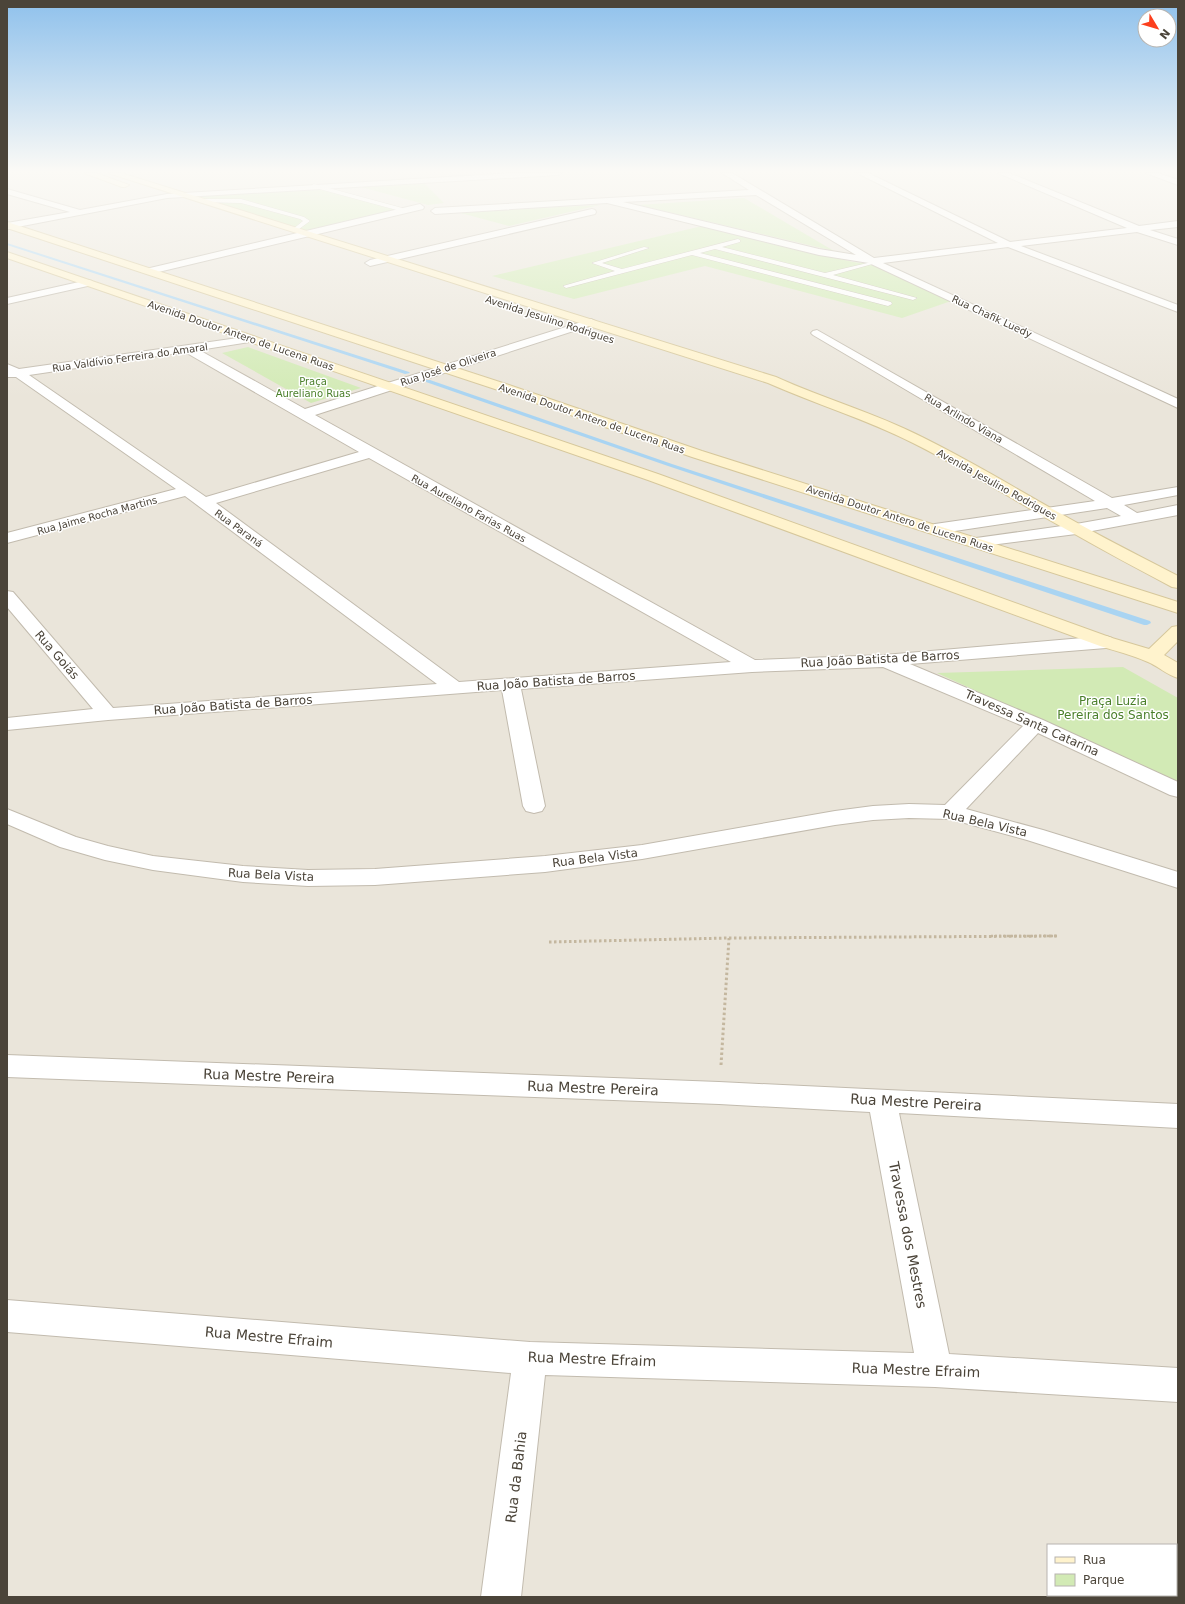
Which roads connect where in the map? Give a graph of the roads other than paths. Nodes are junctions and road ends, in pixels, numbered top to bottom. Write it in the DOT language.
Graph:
graph roads {
  1 [pos="78,248"];
  2 [pos="239,248"];
  3 [pos="329,248"];
  4 [pos="351,248"];
  5 [pos="435,248"];
  6 [pos="646,248"];
  7 [pos="711,248"];
  8 [pos="717,248"];
  9 [pos="802,248"];
  10 [pos="850,248"];
  11 [pos="987,248"];
  12 [pos="1017,248"];
  13 [pos="757,251"];
  14 [pos="692,253"];
  15 [pos="7,255"];
  16 [pos="742,255"];
  17 [pos="788,257"];
  18 [pos="386,259"];
  19 [pos="721,260"];
  20 [pos="771,262"];
  21 [pos="873,262"];
  22 [pos="370,263"];
  23 [pos="708,264"];
  24 [pos="749,268"];
  25 [pos="150,271"];
  26 [pos="621,271"];
  27 [pos="737,272"];
  28 [pos="825,276"];
  29 [pos="873,278"];
  30 [pos="803,282"];
  31 [pos="88,283"];
  32 [pos="856,284"];
  33 [pos="566,286"];
  34 [pos="790,286"];
  35 [pos="834,290"];
  36 [pos="821,294"];
  37 [pos="913,298"];
  38 [pos="7,301"];
  39 [pos="888,304"];
  40 [pos="1178,310"];
  41 [pos="591,322"];
  42 [pos="575,327"];
  43 [pos="816,332"];
  44 [pos="252,339"];
  45 [pos="188,348"];
  46 [pos="444,368"];
  47 [pos="11,372"];
  48 [pos="390,386"];
  49 [pos="810,398"];
  50 [pos="1178,404"];
  51 [pos="304,414"];
  52 [pos="371,453"];
  53 [pos="187,491"];
  54 [pos="1178,491"];
  55 [pos="204,502"];
  56 [pos="1112,503"];
  57 [pos="1178,510"];
  58 [pos="1049,512"];
  59 [pos="1135,518"];
  60 [pos="935,529"];
  61 [pos="1076,529"];
  62 [pos="7,538"];
  63 [pos="975,542"];
  64 [pos="1178,582"];
  65 [pos="7,596"];
  66 [pos="1178,608"];
  67 [pos="1178,631"];
  68 [pos="1106,642"];
  69 [pos="884,660"];
  70 [pos="1169,665"];
  71 [pos="752,666"];
  72 [pos="510,684"];
  73 [pos="455,688"];
  74 [pos="108,714"];
  75 [pos="7,724"];
  76 [pos="1036,724"];
  77 [pos="1178,790"];
  78 [pos="534,806"];
  79 [pos="951,812"];
  80 [pos="7,816"];
  81 [pos="1178,880"];
  82 [pos="7,1066"];
  83 [pos="882,1100"];
  84 [pos="1178,1116"];
  85 [pos="7,1316"];
  86 [pos="530,1358"];
  87 [pos="935,1370"];
  88 [pos="1178,1385"];
  89 [pos="501,1597"];
  1 -- 25 [label="street, Avenida Doutor Antero de Lucena Ruas"];
  2 -- 25 [label="street"];
  3 -- 22 [label="street, Avenida Jesulino Rodrigues"];
  4 -- 18 [label="street, Avenida Jesulino Rodrigues"];
  5 -- 18 [label="street"];
  6 -- 26 [label="lane"];
  7 -- 14 [label="lane"];
  8 -- 16 [label="lane"];
  9 -- 21 [label="street"];
  10 -- 21 [label="street, Rua Chafik Luedy"];
  11 -- 21 [label="street"];
  12 -- 40 [label="street"];
  13 -- 16 [label="lane"];
  14 -- 19 [label="lane"];
  14 -- 26 [label="lane"];
  15 -- 31 [label="street, Avenida Doutor Antero de Lucena Ruas"];
  16 -- 19 [label="lane"];
  16 -- 20 [label="lane"];
  17 -- 20 [label="lane"];
  18 -- 22 [label="street"];
  18 -- 41 [label="street, Avenida Jesulino Rodrigues"];
  19 -- 23 [label="lane"];
  19 -- 24 [label="lane"];
  20 -- 24 [label="lane"];
  20 -- 28 [label="lane"];
  21 -- 28 [label="lane"];
  21 -- 50 [label="street, Rua Chafik Luedy"];
  22 -- 42 [label="street, Avenida Jesulino Rodrigues"];
  24 -- 27 [label="lane"];
  24 -- 30 [label="lane"];
  25 -- 46 [label="street, Avenida Doutor Antero de Lucena Ruas"];
  26 -- 33 [label="lane"];
  28 -- 30 [label="lane"];
  28 -- 32 [label="lane"];
  29 -- 32 [label="lane"];
  30 -- 34 [label="lane"];
  30 -- 35 [label="lane"];
  31 -- 38 [label="street"];
  31 -- 44 [label="street, Avenida Doutor Antero de Lucena Ruas"];
  32 -- 35 [label="lane"];
  32 -- 37 [label="lane"];
  35 -- 36 [label="lane"];
  35 -- 39 [label="lane"];
  41 -- 42 [label="street, Rua José de Oliveira"];
  41 -- 49 [label="street, Avenida Jesulino Rodrigues"];
  42 -- 46 [label="street, Rua José de Oliveira"];
  42 -- 49 [label="street, Avenida Jesulino Rodrigues"];
  43 -- 56 [label="street, Rua Arlindo Viana"];
  44 -- 45 [label="street, Rua Valdívio Ferreira do Amaral"];
  44 -- 48 [label="street, Avenida Doutor Antero de Lucena Ruas"];
  45 -- 47 [label="street, Rua Valdívio Ferreira do Amaral"];
  45 -- 51 [label="street, Rua Aureliano Farias Ruas"];
  46 -- 48 [label="street, Rua José de Oliveira"];
  46 -- 60 [label="street, Avenida Doutor Antero de Lucena Ruas"];
  47 -- 53 [label="street, Rua Paraná"];
  48 -- 51 [label="street, Rua José de Oliveira"];
  48 -- 68 [label="street, Avenida Doutor Antero de Lucena Ruas"];
  49 -- 58 [label="street, Avenida Jesulino Rodrigues"];
  51 -- 52 [label="street, Rua Aureliano Farias Ruas"];
  52 -- 55 [label="street"];
  52 -- 71 [label="street, Rua Aureliano Farias Ruas"];
  53 -- 55 [label="street, Rua Paraná"];
  53 -- 62 [label="street, Rua Jaime Rocha Martins"];
  54 -- 56 [label="street"];
  55 -- 73 [label="street, Rua Paraná"];
  56 -- 58 [label="street"];
  56 -- 59 [label="street, Rua Arlindo Viana"];
  57 -- 59 [label="street"];
  58 -- 60 [label="street"];
  58 -- 61 [label="street, Avenida Jesulino Rodrigues"];
  59 -- 61 [label="street"];
  60 -- 63 [label="street, Avenida Doutor Antero de Lucena Ruas"];
  61 -- 63 [label="street"];
  61 -- 64 [label="street, Avenida Jesulino Rodrigues"];
  63 -- 66 [label="street, Avenida Doutor Antero de Lucena Ruas"];
  65 -- 74 [label="street, Rua Goiás"];
  67 -- 70 [label="street"];
  68 -- 69 [label="street, Rua João Batista de Barros"];
  68 -- 70 [label="street, Avenida Doutor Antero de Lucena Ruas"];
  69 -- 71 [label="street, Rua João Batista de Barros"];
  69 -- 76 [label="street, Travessa Santa Catarina"];
  71 -- 72 [label="street, Rua João Batista de Barros"];
  72 -- 73 [label="street, Rua João Batista de Barros"];
  72 -- 78 [label="street"];
  73 -- 74 [label="street, Rua João Batista de Barros"];
  74 -- 75 [label="street, Rua João Batista de Barros"];
  76 -- 77 [label="street, Travessa Santa Catarina"];
  76 -- 79 [label="street"];
  79 -- 80 [label="street, Rua Bela Vista"];
  79 -- 81 [label="street, Rua Bela Vista"];
  82 -- 83 [label="street, Rua Mestre Pereira"];
  83 -- 84 [label="street, Rua Mestre Pereira"];
  83 -- 87 [label="street, Travessa dos Mestres"];
  85 -- 86 [label="street, Rua Mestre Efraim"];
  86 -- 87 [label="street, Rua Mestre Efraim"];
  86 -- 89 [label="street, Rua da Bahia"];
  87 -- 88 [label="street, Rua Mestre Efraim"];
}
